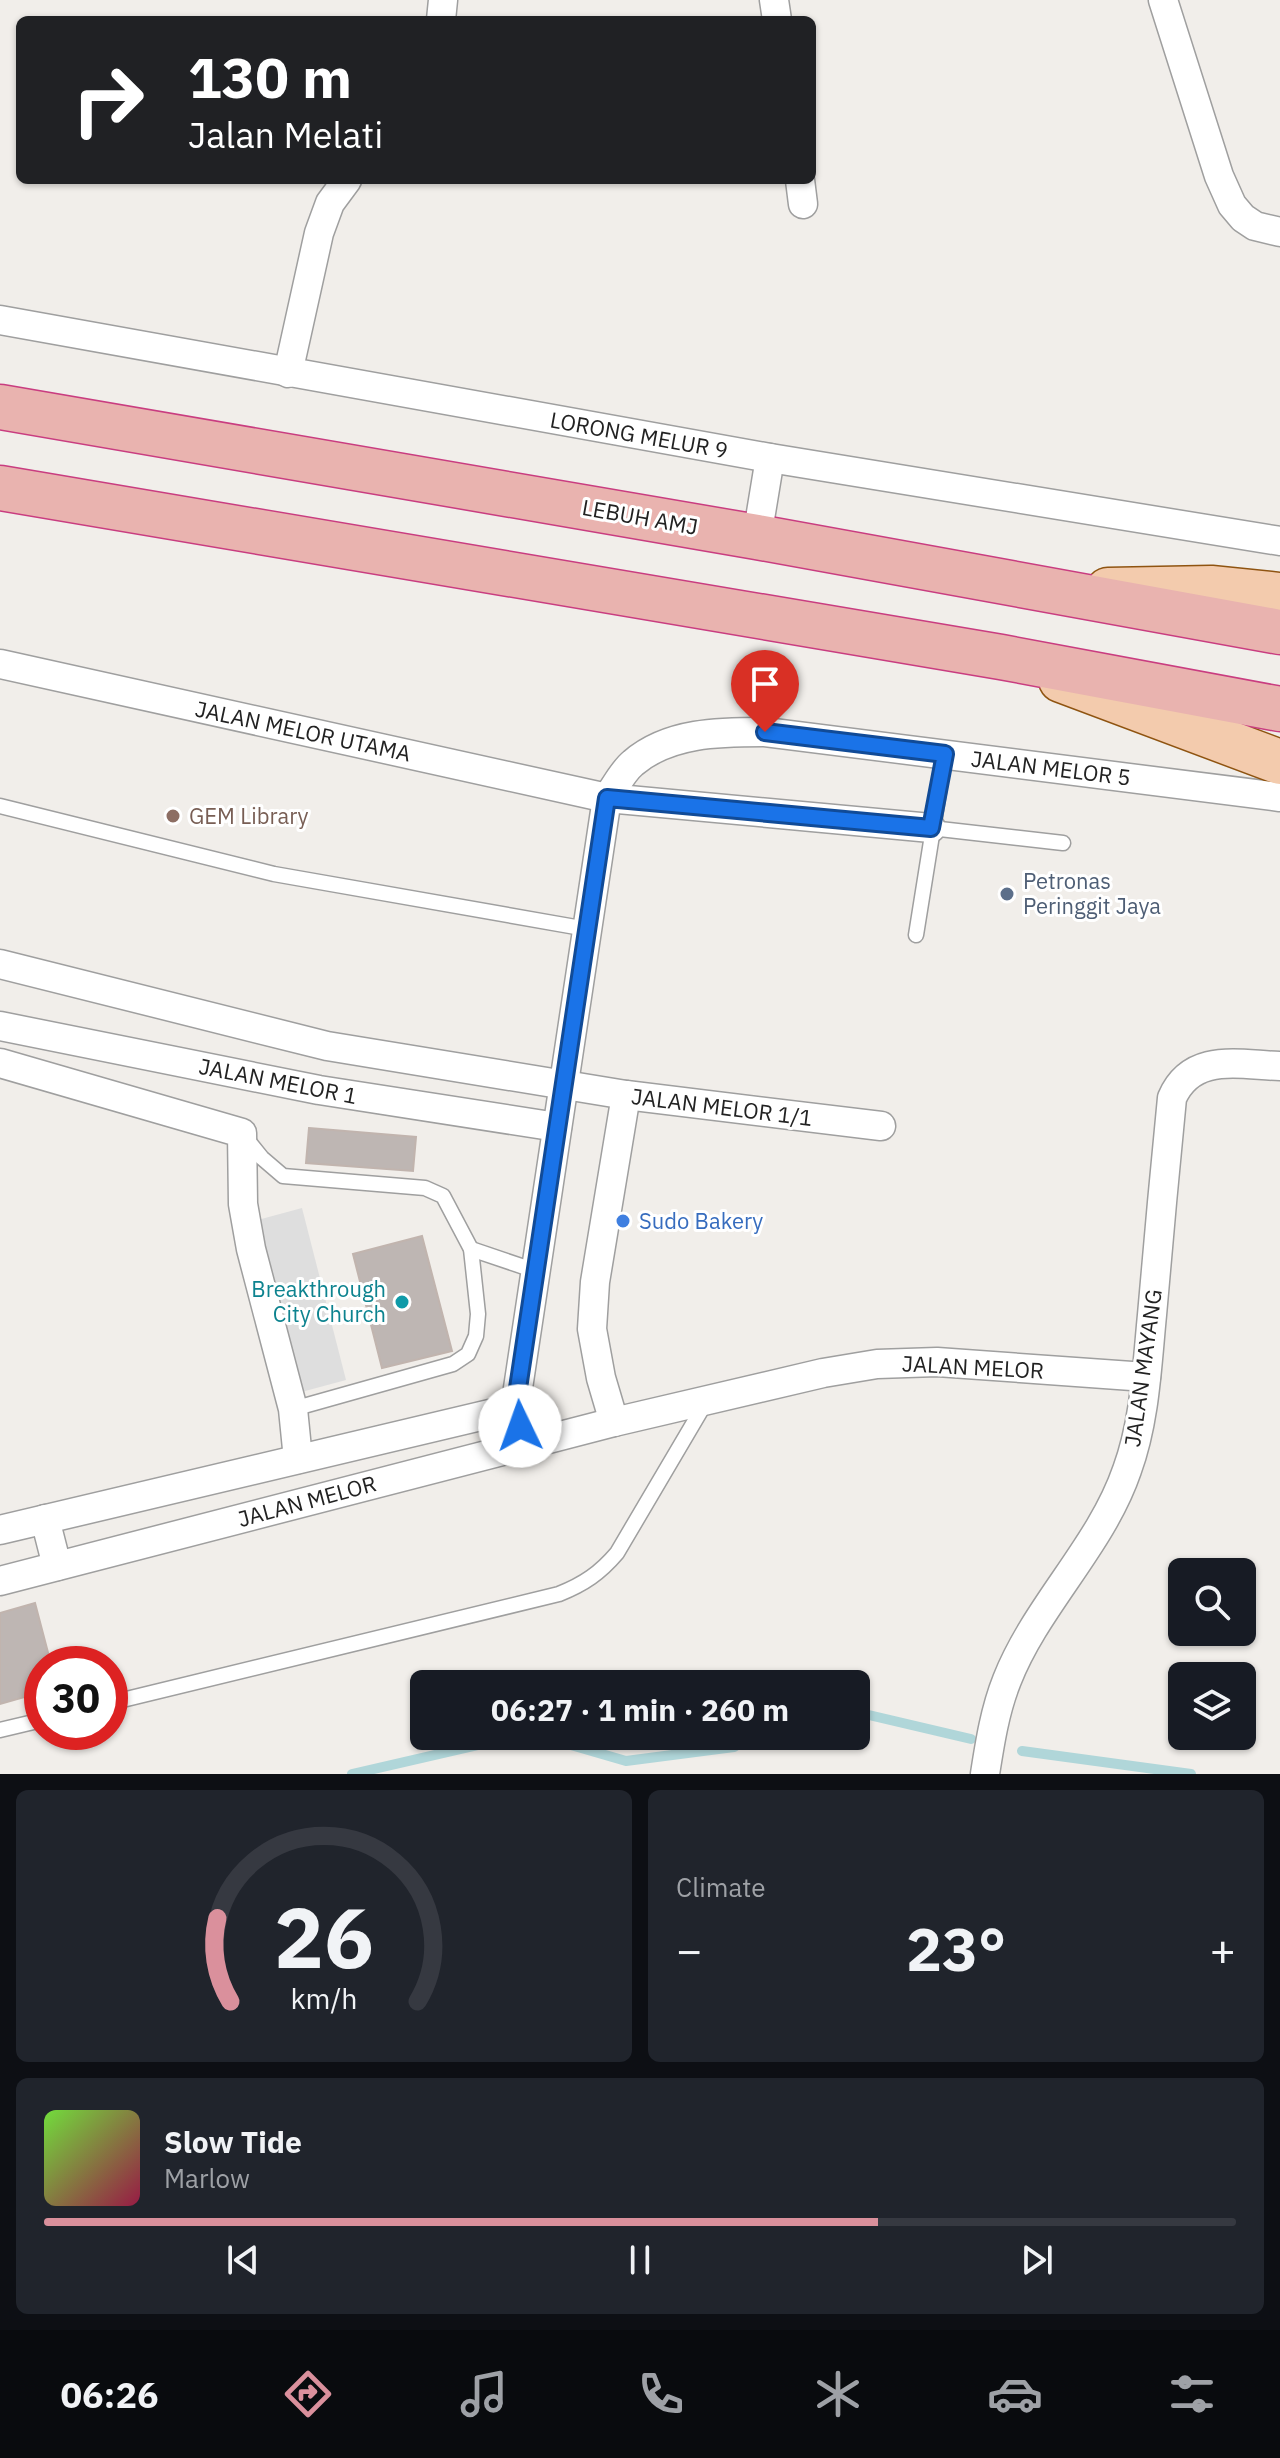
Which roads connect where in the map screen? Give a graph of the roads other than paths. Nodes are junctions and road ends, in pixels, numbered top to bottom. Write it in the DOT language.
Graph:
graph roads {
  1 [pos="1163,0"];
  2 [pos="344,184"];
  3 [pos="1280,232"];
  4 [pos="0,320"];
  5 [pos="288,373"];
  6 [pos="0,407"];
  7 [pos="770,458"];
  8 [pos="0,488"];
  9 [pos="757,537"];
  10 [pos="1280,541"];
  11 [pos="1058,591"];
  12 [pos="1280,595"];
  13 [pos="1280,632"];
  14 [pos="1001,657"];
  15 [pos="0,664"];
  16 [pos="1280,709"];
  17 [pos="945,754"];
  18 [pos="1280,762"];
  19 [pos="1280,797"];
  20 [pos="607,798"];
  21 [pos="0,806"];
  22 [pos="931,828"];
  23 [pos="1063,843"];
  24 [pos="587,929"];
  25 [pos="916,935"];
  26 [pos="0,964"];
  27 [pos="0,1026"];
  28 [pos="0,1063"];
  29 [pos="1280,1066"];
  30 [pos="564,1084"];
  31 [pos="626,1095"];
  32 [pos="881,1126"];
  33 [pos="557,1127"];
  34 [pos="242,1133"];
  35 [pos="471,1249"];
  36 [pos="536,1271"];
  37 [pos="1146,1377"];
  38 [pos="706,1402"];
  39 [pos="515,1408"];
  40 [pos="293,1409"];
  41 [pos="614,1422"];
  42 [pos="525,1445"];
  43 [pos="298,1459"];
  44 [pos="45,1519"];
  45 [pos="0,1530"];
  46 [pos="57,1566"];
  47 [pos="0,1581"];
  48 [pos="128,1699"];
  49 [pos="24,1724"];
  50 [pos="0,1730"];
  51 [pos="985,1774"];
  1 -- 3 [label="street"];
  2 -- 5 [label="street"];
  4 -- 5 [label="street, LORONG MELUR 9"];
  5 -- 7 [label="street, LORONG MELUR 9"];
  6 -- 9 [label="highway, LEBUH AMJ"];
  7 -- 9 [label="street"];
  7 -- 10 [label="street, LORONG MELUR 9"];
  8 -- 14 [label="highway"];
  9 -- 11 [label="highway, LEBUH AMJ"];
  11 -- 12 [label="main road"];
  11 -- 13 [label="highway, LEBUH AMJ"];
  14 -- 16 [label="highway"];
  14 -- 18 [label="main road"];
  15 -- 20 [label="street, JALAN MELOR UTAMA"];
  17 -- 19 [label="street, JALAN MELOR 5"];
  17 -- 20 [label="street, JALAN MELOR 5"];
  17 -- 22 [label="lane"];
  20 -- 22 [label="street, JALAN MELOR UTAMA"];
  20 -- 24 [label="street"];
  21 -- 24 [label="lane"];
  22 -- 23 [label="lane"];
  22 -- 25 [label="lane"];
  24 -- 30 [label="street"];
  26 -- 30 [label="street, JALAN MELOR 1/1"];
  27 -- 33 [label="street, JALAN MELOR 1"];
  28 -- 34 [label="street"];
  29 -- 37 [label="street, JALAN MAYANG"];
  30 -- 31 [label="street, JALAN MELOR 1/1"];
  30 -- 33 [label="street"];
  31 -- 32 [label="street, JALAN MELOR 1/1"];
  31 -- 41 [label="street"];
  33 -- 36 [label="street"];
  34 -- 35 [label="lane"];
  34 -- 40 [label="street"];
  35 -- 36 [label="lane"];
  35 -- 40 [label="lane"];
  36 -- 39 [label="street"];
  37 -- 38 [label="street, JALAN MELOR"];
  37 -- 51 [label="street, JALAN MAYANG"];
  38 -- 41 [label="street, JALAN MELOR"];
  38 -- 48 [label="lane"];
  39 -- 42 [label="street"];
  39 -- 43 [label="street, JALAN MELOR"];
  40 -- 43 [label="street"];
  41 -- 42 [label="street, JALAN MELOR"];
  42 -- 46 [label="street, JALAN MELOR"];
  43 -- 44 [label="street, JALAN MELOR"];
  44 -- 45 [label="street, JALAN MELOR"];
  44 -- 46 [label="street"];
  46 -- 47 [label="street, JALAN MELOR"];
  49 -- 50 [label="lane"];
}
